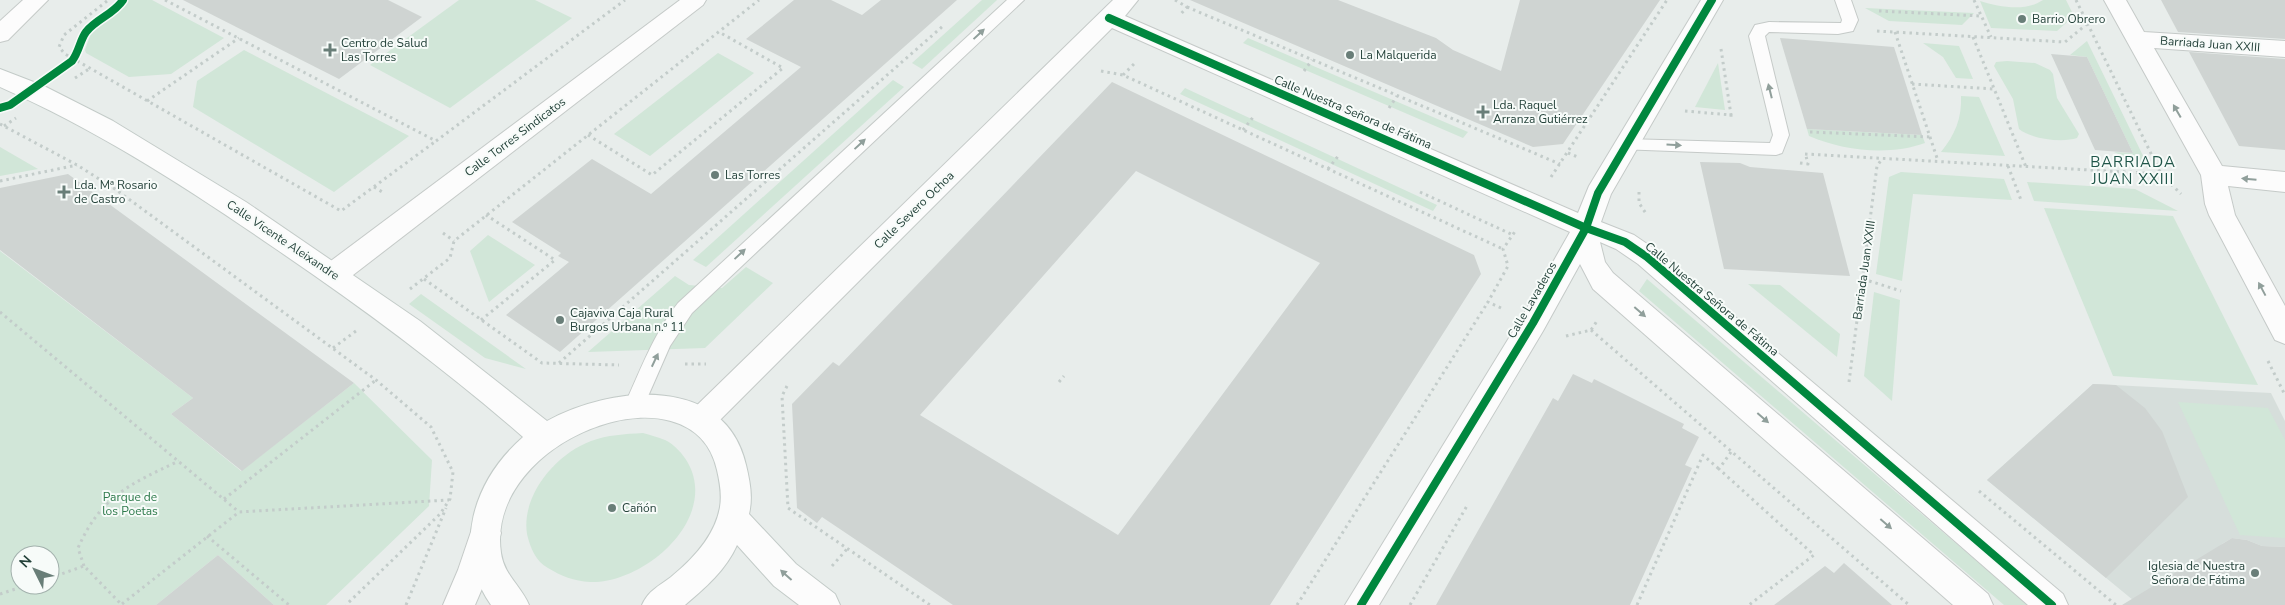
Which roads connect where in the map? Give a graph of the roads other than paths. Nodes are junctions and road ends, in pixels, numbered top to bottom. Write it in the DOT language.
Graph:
graph roads {
  1 [pos="37,0"];
  2 [pos="695,0"];
  3 [pos="1016,0"];
  4 [pos="1127,0"];
  5 [pos="1712,0"];
  6 [pos="1843,0"];
  7 [pos="2115,0"];
  8 [pos="1109,18"];
  9 [pos="0,34"];
  10 [pos="2136,39"];
  11 [pos="2285,48"];
  12 [pos="0,77"];
  13 [pos="1625,145"];
  14 [pos="2214,175"];
  15 [pos="2285,182"];
  16 [pos="1586,228"];
  17 [pos="334,274"];
  18 [pos="1603,281"];
  19 [pos="1543,305"];
  20 [pos="2285,332"];
  21 [pos="635,404"];
  22 [pos="701,420"];
  23 [pos="544,437"];
  24 [pos="732,518"];
  25 [pos="485,531"];
  26 [pos="459,605"];
  27 [pos="513,605"];
  28 [pos="658,605"];
  29 [pos="824,605"];
  30 [pos="1361,605"];
  31 [pos="1977,605"];
  32 [pos="2052,605"];
  1 -- 9 [label="street"];
  2 -- 17 [label="street, Calle Torres Sindicatos"];
  21 -- 3 [label="lane, one-way"];
  4 -- 8 [label="street, Calle Severo Ochoa"];
  5 -- 13 [label="street, Calle Lavaderos"];
  13 -- 6 [label="lane, one-way"];
  7 -- 10 [label="street, Barriada Juan XXIII"];
  8 -- 16 [label="street, Calle Nuestra Señora de Fátima"];
  8 -- 22 [label="street, Calle Severo Ochoa"];
  10 -- 11 [label="street, Barriada Juan XXIII"];
  14 -- 10 [label="street, Barriada Juan XXIII, one-way"];
  12 -- 17 [label="street, Calle Vicente Aleixandre"];
  13 -- 16 [label="street, Calle Lavaderos"];
  15 -- 14 [label="street, one-way"];
  20 -- 14 [label="street, Barriada Juan XXIII, one-way"];
  16 -- 18 [label="street"];
  16 -- 19 [label="street, Calle Lavaderos"];
  16 -- 32 [label="street, Calle Nuestra Señora de Fátima"];
  17 -- 23 [label="street, Calle Vicente Aleixandre"];
  18 -- 19 [label="street, Calle Lavaderos"];
  18 -- 31 [label="street, one-way"];
  19 -- 30 [label="street, Calle Lavaderos"];
  21 -- 22 [label="street"];
  21 -- 23 [label="street"];
  22 -- 24 [label="street"];
  23 -- 25 [label="street"];
  24 -- 28 [label="street"];
  29 -- 24 [label="street, one-way"];
  25 -- 26 [label="street"];
  25 -- 27 [label="street"];
}
